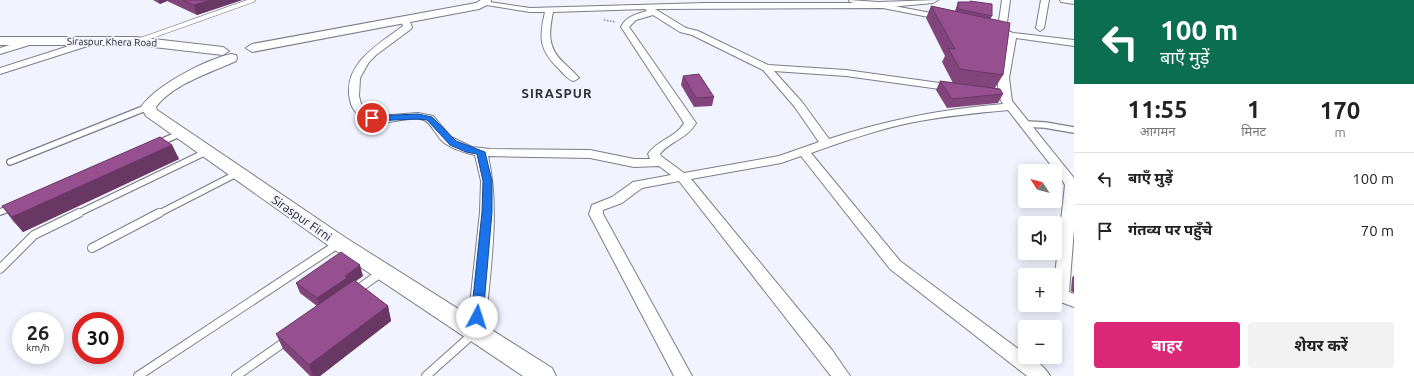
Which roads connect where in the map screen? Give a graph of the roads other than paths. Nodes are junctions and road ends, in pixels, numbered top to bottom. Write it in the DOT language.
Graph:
graph roads {
  1 [pos="251,0"];
  2 [pos="854,0"];
  3 [pos="933,0"];
  4 [pos="1006,0"];
  5 [pos="1045,0"];
  6 [pos="1064,0"];
  7 [pos="486,1"];
  8 [pos="1074,2"];
  9 [pos="881,6"];
  10 [pos="650,9"];
  11 [pos="549,10"];
  12 [pos="405,19"];
  13 [pos="953,20"];
  14 [pos="983,27"];
  15 [pos="1040,28"];
  16 [pos="1007,33"];
  17 [pos="0,41"];
  18 [pos="33,41"];
  19 [pos="94,41"];
  20 [pos="136,41"];
  21 [pos="1074,43"];
  22 [pos="235,50"];
  23 [pos="0,51"];
  24 [pos="766,68"];
  25 [pos="0,71"];
  26 [pos="574,78"];
  27 [pos="965,90"];
  28 [pos="1004,99"];
  29 [pos="148,107"];
  30 [pos="1024,124"];
  31 [pos="1074,130"];
  32 [pos="179,134"];
  33 [pos="826,143"];
  34 [pos="151,147"];
  35 [pos="206,152"];
  36 [pos="481,152"];
  37 [pos="804,152"];
  38 [pos="10,162"];
  39 [pos="661,162"];
  40 [pos="238,173"];
  41 [pos="682,177"];
  42 [pos="14,206"];
  43 [pos="0,212"];
  44 [pos="339,243"];
  45 [pos="92,248"];
  46 [pos="0,269"];
  47 [pos="383,271"];
  48 [pos="351,294"];
  49 [pos="1074,301"];
  50 [pos="476,332"];
  51 [pos="294,335"];
  52 [pos="138,376"];
  53 [pos="236,376"];
  54 [pos="426,376"];
  55 [pos="543,376"];
  56 [pos="683,376"];
  57 [pos="841,376"];
  58 [pos="1041,376"];
  1 -- 20 [label="lane"];
  2 -- 9 [label="street"];
  3 -- 9 [label="street"];
  4 -- 16 [label="street"];
  5 -- 15 [label="street"];
  6 -- 8 [label="street"];
  7 -- 11 [label="street"];
  7 -- 12 [label="street"];
  9 -- 10 [label="street"];
  9 -- 13 [label="street"];
  10 -- 11 [label="street"];
  10 -- 24 [label="street"];
  10 -- 39 [label="street"];
  11 -- 26 [label="street"];
  12 -- 22 [label="street"];
  12 -- 36 [label="street"];
  14 -- 16 [label="street"];
  16 -- 21 [label="street"];
  16 -- 28 [label="street"];
  17 -- 18 [label="street, Siraspur Khera Road"];
  18 -- 19 [label="street, Siraspur Khera Road"];
  18 -- 23 [label="street"];
  19 -- 20 [label="street, Siraspur Khera Road"];
  19 -- 25 [label="street"];
  20 -- 22 [label="street, Siraspur Khera Road"];
  22 -- 29 [label="street"];
  24 -- 27 [label="street"];
  24 -- 33 [label="street"];
  28 -- 30 [label="street"];
  28 -- 33 [label="street"];
  29 -- 32 [label="street, Siraspur Firni"];
  29 -- 38 [label="lane"];
  30 -- 31 [label="lane"];
  30 -- 49 [label="street"];
  32 -- 34 [label="lane"];
  32 -- 35 [label="street, Siraspur Firni"];
  33 -- 37 [label="street"];
  35 -- 40 [label="street, Siraspur Firni"];
  35 -- 46 [label="lane"];
  36 -- 39 [label="street"];
  36 -- 50 [label="street"];
  37 -- 41 [label="street"];
  37 -- 58 [label="street"];
  39 -- 41 [label="street"];
  40 -- 44 [label="street, Siraspur Firni"];
  40 -- 45 [label="lane"];
  41 -- 56 [label="street"];
  41 -- 57 [label="street"];
  42 -- 43 [label="lane"];
  44 -- 47 [label="street, Siraspur Firni"];
  44 -- 52 [label="lane"];
  47 -- 48 [label="lane"];
  47 -- 50 [label="street, Siraspur Firni"];
  50 -- 54 [label="lane"];
  50 -- 55 [label="street, Siraspur Firni"];
  51 -- 53 [label="lane"];
}
